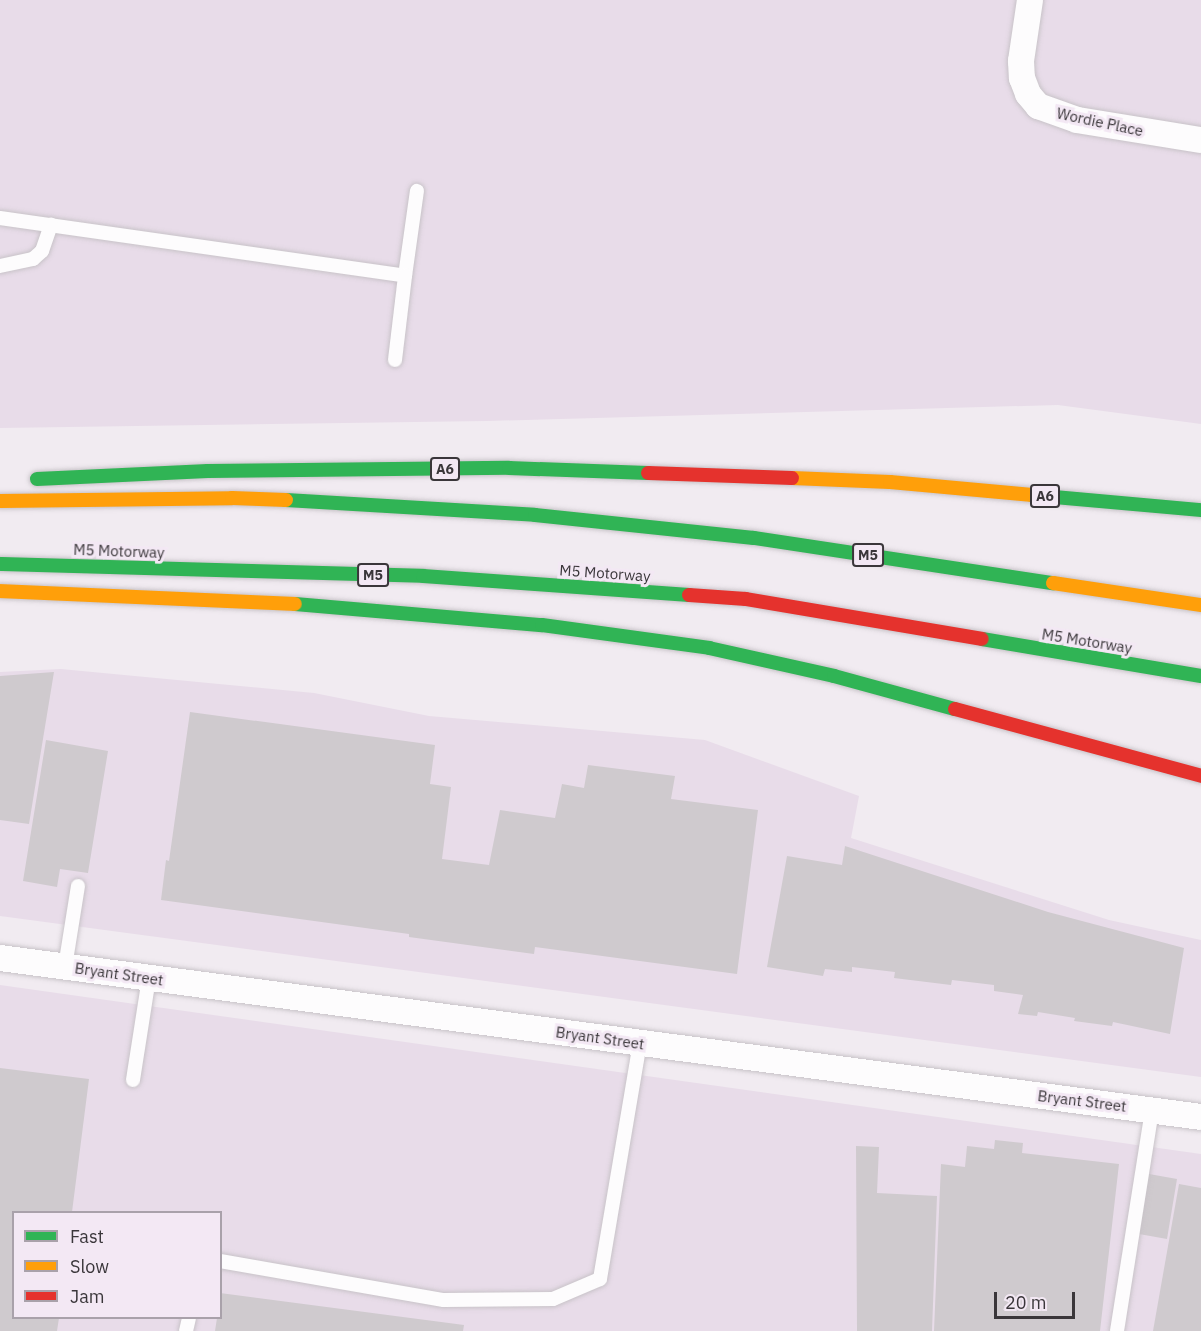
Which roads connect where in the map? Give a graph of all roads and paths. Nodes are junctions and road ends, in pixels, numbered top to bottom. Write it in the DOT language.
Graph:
graph roads {
  1 [pos="1030,0"];
  2 [pos="1201,140"];
  3 [pos="417,191"];
  4 [pos="0,218"];
  5 [pos="51,225"];
  6 [pos="0,266"];
  7 [pos="405,276"];
  8 [pos="395,360"];
  9 [pos="18,482"];
  10 [pos="0,501"];
  11 [pos="1201,510"];
  12 [pos="0,564"];
  13 [pos="0,591"];
  14 [pos="1201,605"];
  15 [pos="1201,676"];
  16 [pos="1201,776"];
  17 [pos="78,886"];
  18 [pos="0,958"];
  19 [pos="65,967"];
  20 [pos="149,978"];
  21 [pos="640,1043"];
  22 [pos="133,1080"];
  23 [pos="1152,1110"];
  24 [pos="1201,1117"];
  25 [pos="222,1261"];
  26 [pos="1117,1331"];
  1 -- 2 [label="street, Wordie Place"];
  3 -- 7 [label="lane"];
  4 -- 5 [label="lane"];
  5 -- 6 [label="lane"];
  5 -- 7 [label="lane"];
  7 -- 8 [label="lane"];
  9 -- 11 [label="highway, A6"];
  10 -- 14 [label="highway, M5"];
  12 -- 15 [label="highway, M5 Motorway / M5"];
  13 -- 16 [label="highway, M5"];
  17 -- 19 [label="lane"];
  18 -- 19 [label="street, Bryant Street"];
  19 -- 20 [label="street, Bryant Street"];
  20 -- 21 [label="street, Bryant Street"];
  20 -- 22 [label="lane"];
  21 -- 23 [label="street, Bryant Street"];
  21 -- 25 [label="lane"];
  23 -- 24 [label="street, Bryant Street"];
  23 -- 26 [label="lane"];
}
